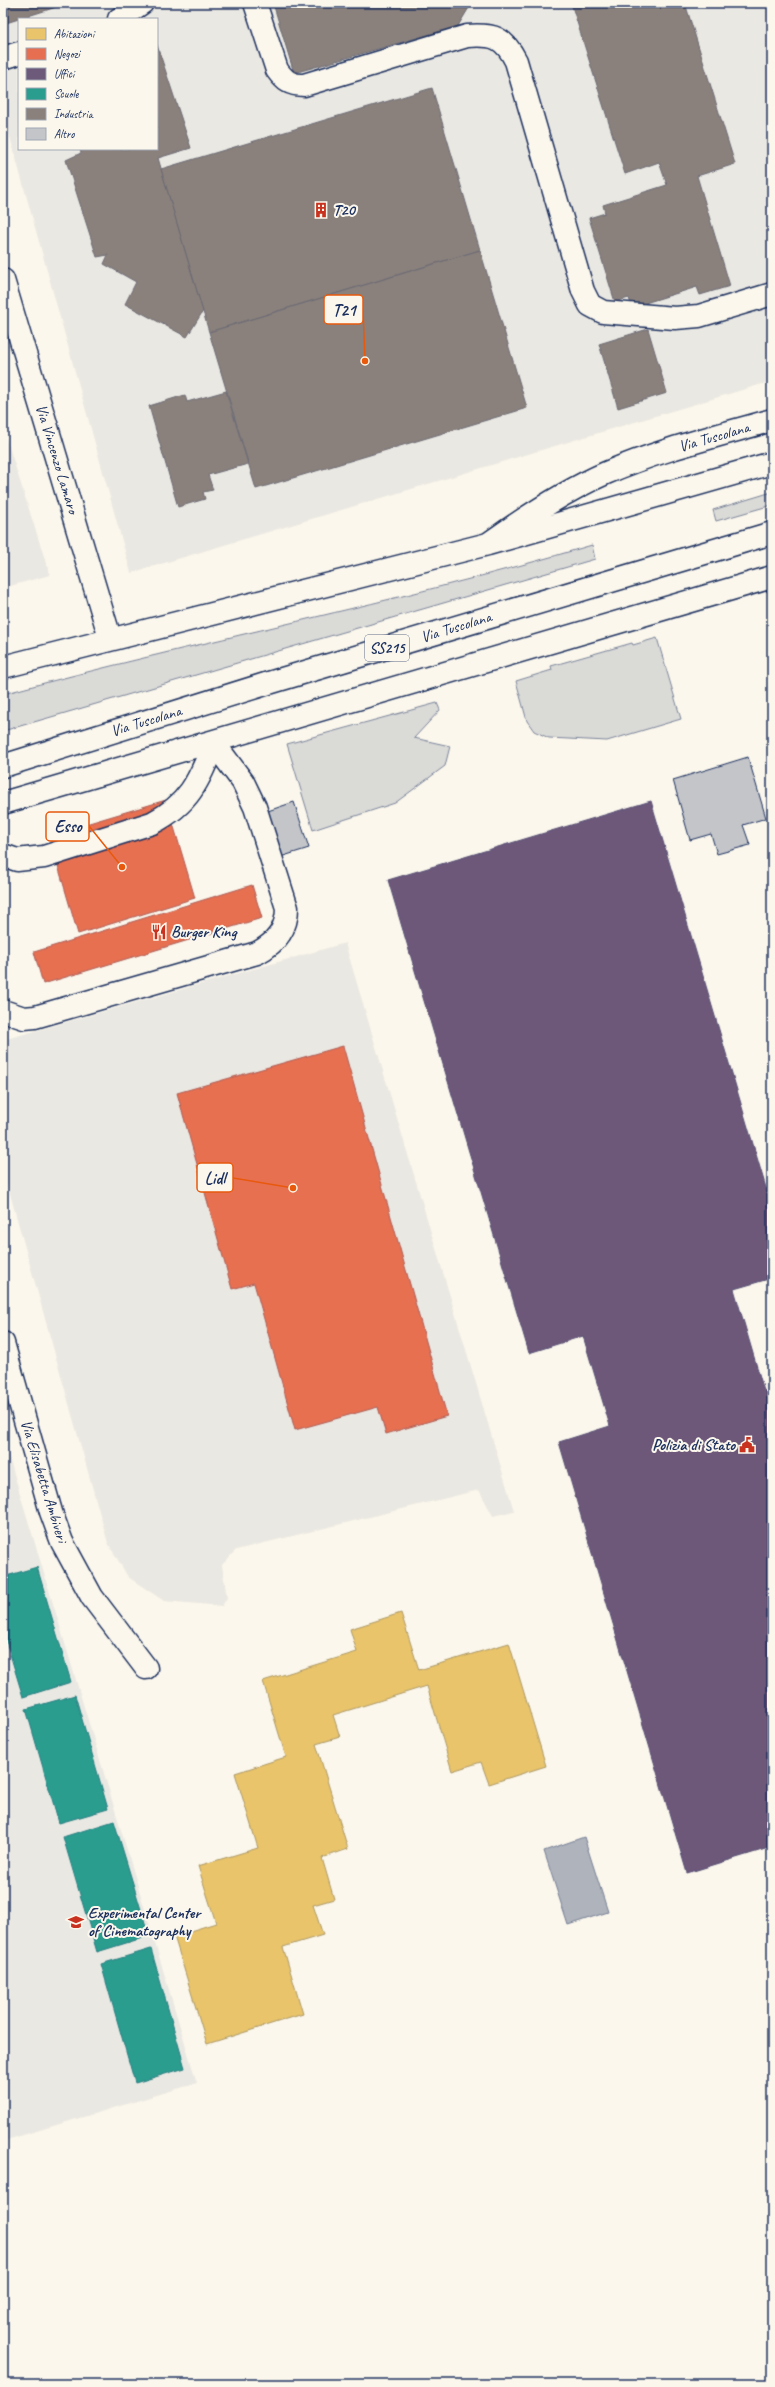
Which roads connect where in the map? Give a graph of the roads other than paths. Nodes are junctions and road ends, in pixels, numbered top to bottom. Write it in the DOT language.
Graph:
graph roads {
  1 [pos="142,3"];
  2 [pos="255,3"];
  3 [pos="120,18"];
  4 [pos="18,53"];
  5 [pos="3,58"];
  6 [pos="3,280"];
  7 [pos="772,294"];
  8 [pos="772,420"];
  9 [pos="772,463"];
  10 [pos="772,533"];
  11 [pos="488,544"];
  12 [pos="772,577"];
  13 [pos="110,638"];
  14 [pos="3,667"];
  15 [pos="214,743"];
  16 [pos="3,766"];
  17 [pos="3,803"];
  18 [pos="3,855"];
  19 [pos="3,1011"];
  20 [pos="3,1343"];
  21 [pos="146,1668"];
  1 -- 3 [label="street"];
  2 -- 7 [label="street"];
  4 -- 5 [label="street"];
  6 -- 13 [label="street, Via Vincenzo Lamaro"];
  8 -- 11 [label="street, Via Tuscolana"];
  9 -- 11 [label="street, Via Tuscolana"];
  10 -- 16 [label="street, Via Tuscolana / SS215"];
  11 -- 13 [label="street, Via Tuscolana"];
  12 -- 15 [label="street"];
  13 -- 14 [label="street, Via Tuscolana"];
  15 -- 17 [label="street"];
  15 -- 18 [label="street"];
  15 -- 19 [label="street"];
  20 -- 21 [label="street, Via Elisabetta Ambiveri"];
}
